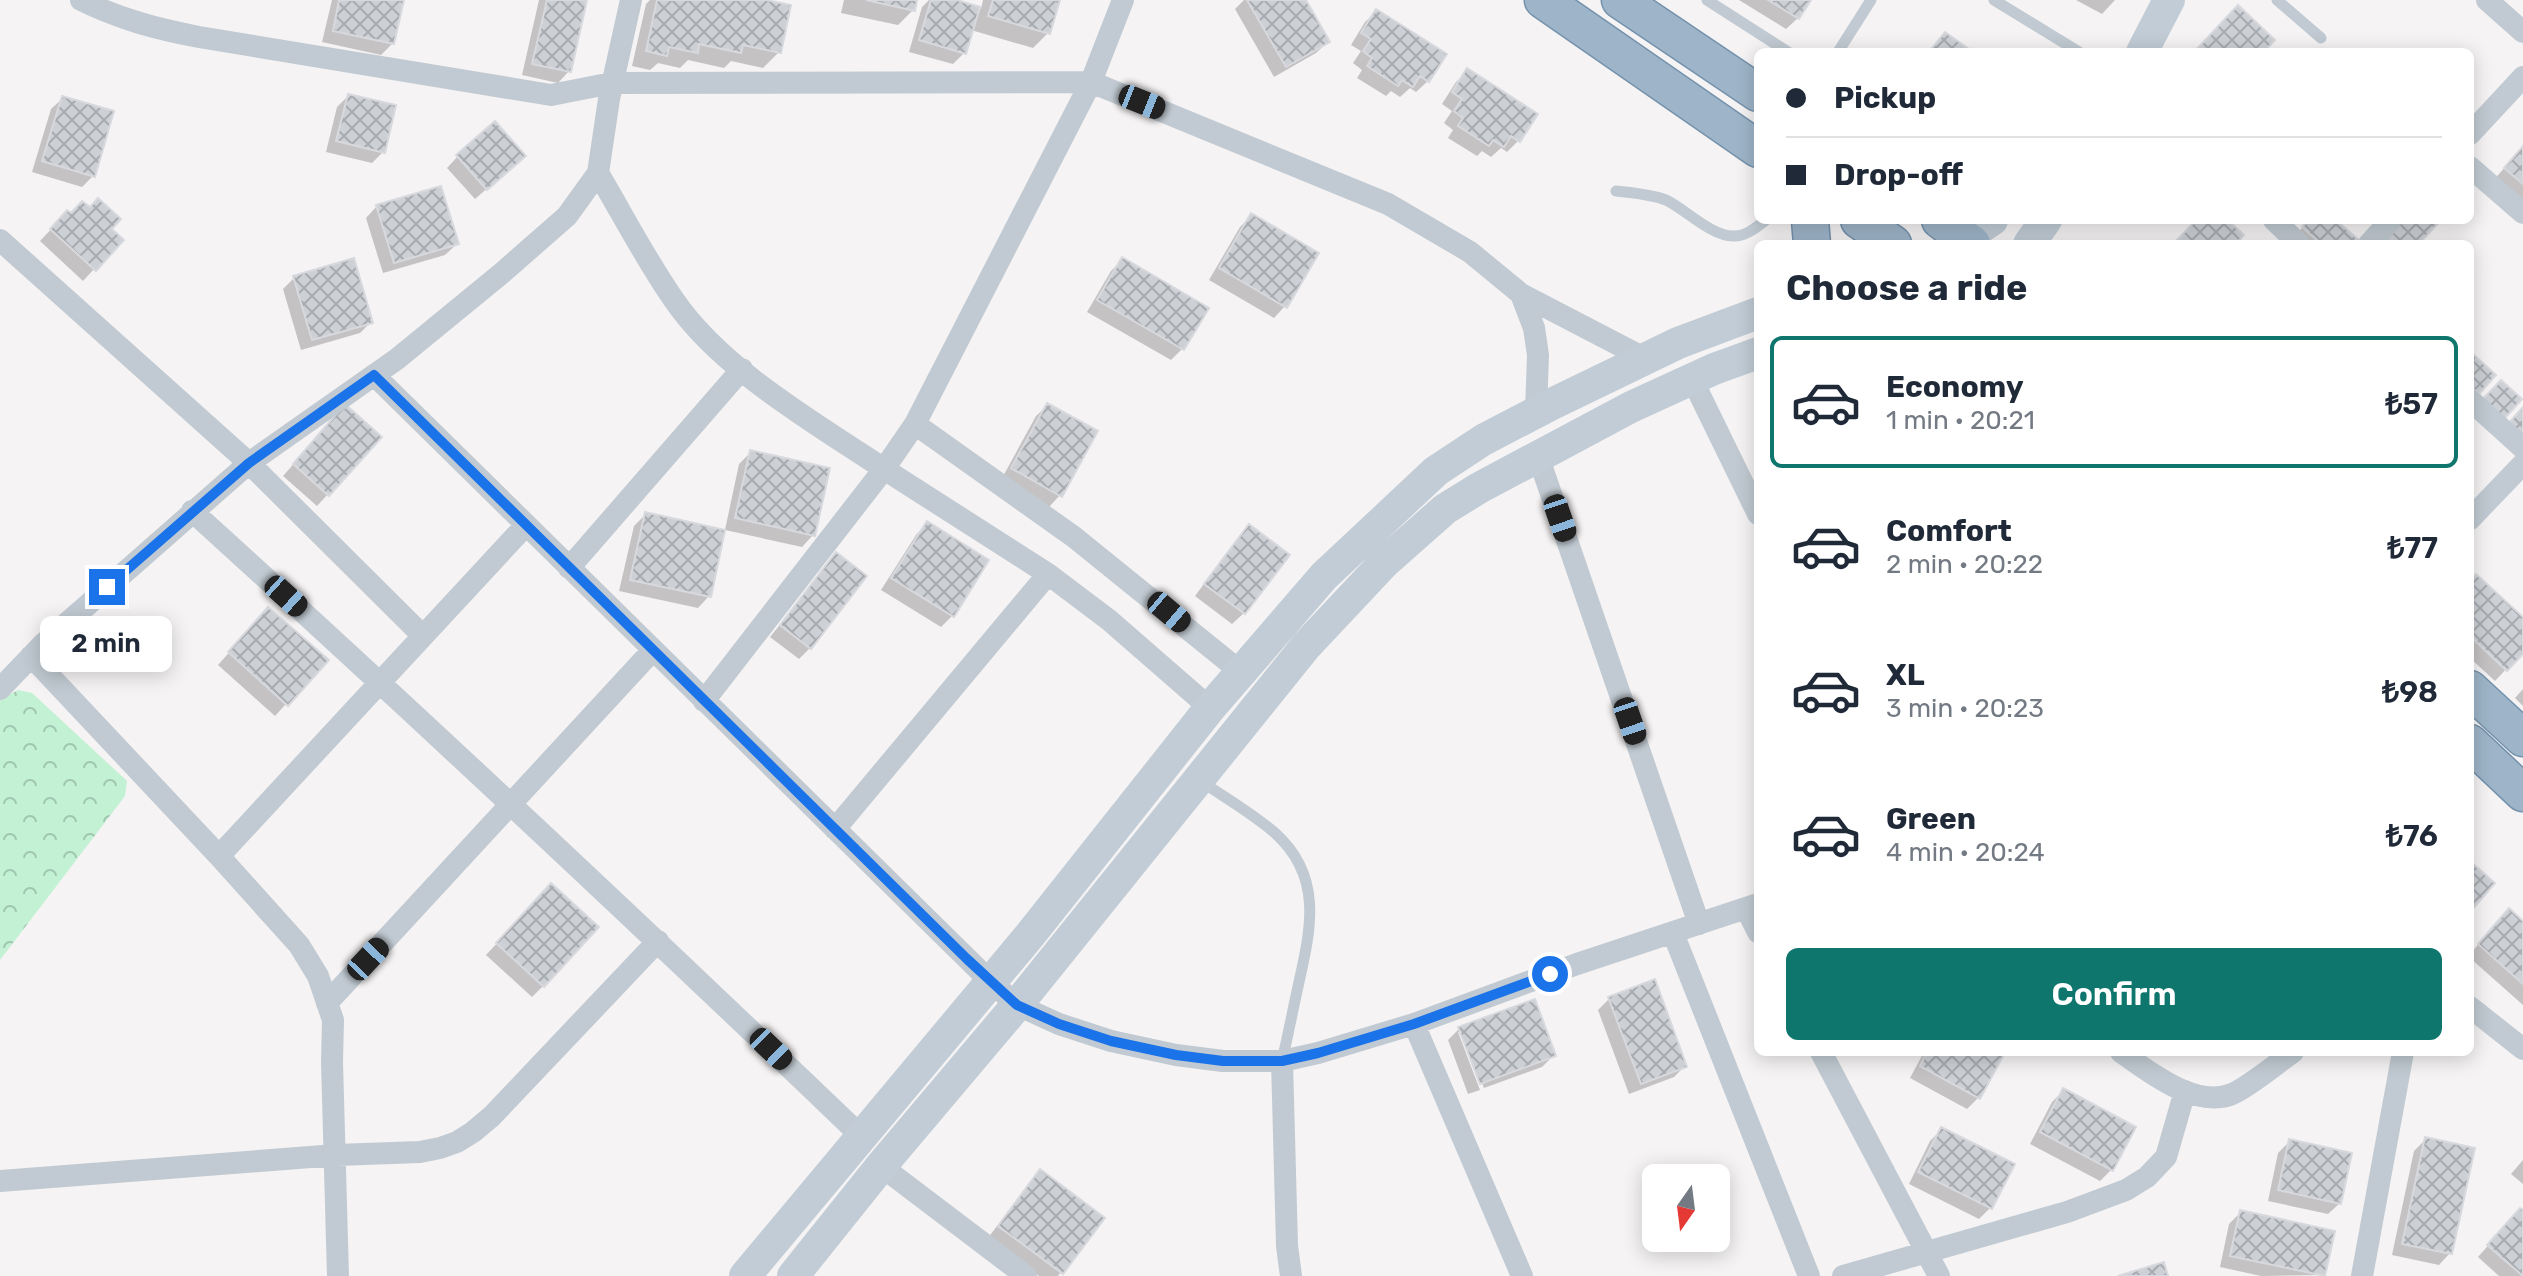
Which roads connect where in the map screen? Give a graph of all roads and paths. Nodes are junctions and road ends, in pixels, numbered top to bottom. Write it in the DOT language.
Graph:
graph roads {
  1 [pos="81,0"];
  2 [pos="631,0"];
  3 [pos="1123,0"];
  4 [pos="1543,0"];
  5 [pos="1620,0"];
  6 [pos="1707,0"];
  7 [pos="1871,0"];
  8 [pos="1994,0"];
  9 [pos="2169,0"];
  10 [pos="2277,0"];
  11 [pos="2487,0"];
  12 [pos="2523,32"];
  13 [pos="2321,38"];
  14 [pos="1782,48"];
  15 [pos="1841,48"];
  16 [pos="2072,48"];
  17 [pos="2144,48"];
  18 [pos="2523,77"];
  19 [pos="1091,82"];
  20 [pos="612,83"];
  21 [pos="1754,90"];
  22 [pos="2474,130"];
  23 [pos="1754,146"];
  24 [pos="2474,170"];
  25 [pos="598,173"];
  26 [pos="1616,191"];
  27 [pos="2523,213"];
  28 [pos="1760,224"];
  29 [pos="1865,224"];
  30 [pos="2278,224"];
  31 [pos="2387,224"];
  32 [pos="0,240"];
  33 [pos="1887,240"];
  34 [pos="2295,240"];
  35 [pos="2373,240"];
  36 [pos="1521,294"];
  37 [pos="1754,314"];
  38 [pos="1754,355"];
  39 [pos="1646,359"];
  40 [pos="742,369"];
  41 [pos="374,375"];
  42 [pos="1692,379"];
  43 [pos="2474,404"];
  44 [pos="1536,412"];
  45 [pos="915,424"];
  46 [pos="2523,448"];
  47 [pos="1538,456"];
  48 [pos="249,463"];
  49 [pos="2523,464"];
  50 [pos="884,469"];
  51 [pos="1754,506"];
  52 [pos="192,511"];
  53 [pos="2474,515"];
  54 [pos="526,525"];
  55 [pos="569,568"];
  56 [pos="1048,574"];
  57 [pos="423,636"];
  58 [pos="653,650"];
  59 [pos="31,656"];
  60 [pos="1241,672"];
  61 [pos="380,682"];
  62 [pos="0,689"];
  63 [pos="2474,693"];
  64 [pos="704,701"];
  65 [pos="1210,708"];
  66 [pos="2523,738"];
  67 [pos="2474,747"];
  68 [pos="1199,780"];
  69 [pos="2523,793"];
  70 [pos="510,805"];
  71 [pos="835,829"];
  72 [pos="219,856"];
  73 [pos="1752,906"];
  74 [pos="1699,924"];
  75 [pos="1673,933"];
  76 [pos="658,941"];
  77 [pos="990,981"];
  78 [pos="327,1003"];
  79 [pos="1017,1005"];
  80 [pos="2474,1010"];
  81 [pos="1414,1024"];
  82 [pos="2523,1049"];
  83 [pos="1823,1056"];
  84 [pos="2127,1056"];
  85 [pos="2287,1056"];
  86 [pos="2402,1056"];
  87 [pos="1282,1061"];
  88 [pos="2185,1091"];
  89 [pos="861,1136"];
  90 [pos="336,1155"];
  91 [pos="881,1166"];
  92 [pos="0,1181"];
  93 [pos="1927,1252"];
  94 [pos="338,1276"];
  95 [pos="745,1276"];
  96 [pos="794,1276"];
  97 [pos="1026,1276"];
  98 [pos="1291,1276"];
  99 [pos="1522,1276"];
  100 [pos="1809,1276"];
  101 [pos="1843,1276"];
  102 [pos="1939,1276"];
  103 [pos="2362,1276"];
  1 -- 20 [label="street"];
  2 -- 20 [label="street"];
  3 -- 19 [label="street"];
  4 -- 23 [label="highway"];
  5 -- 21 [label="highway"];
  6 -- 14 [label="lane"];
  7 -- 15 [label="lane"];
  8 -- 16 [label="lane"];
  9 -- 17 [label="main road"];
  10 -- 13 [label="lane"];
  11 -- 12 [label="street"];
  18 -- 22 [label="street"];
  19 -- 20 [label="street"];
  19 -- 36 [label="street"];
  19 -- 45 [label="street"];
  20 -- 25 [label="street"];
  24 -- 27 [label="street"];
  25 -- 40 [label="street"];
  25 -- 41 [label="street"];
  26 -- 28 [label="lane"];
  29 -- 33 [label="highway"];
  30 -- 34 [label="street"];
  31 -- 35 [label="street"];
  32 -- 48 [label="street"];
  36 -- 39 [label="street"];
  36 -- 44 [label="street"];
  37 -- 39 [label="main road"];
  38 -- 42 [label="main road"];
  39 -- 44 [label="main road"];
  40 -- 50 [label="street"];
  40 -- 55 [label="street"];
  41 -- 48 [label="street"];
  41 -- 54 [label="street"];
  42 -- 47 [label="main road"];
  42 -- 51 [label="street"];
  43 -- 46 [label="street"];
  44 -- 60 [label="main road"];
  45 -- 50 [label="street"];
  45 -- 60 [label="street"];
  47 -- 68 [label="main road"];
  47 -- 74 [label="street"];
  48 -- 52 [label="street"];
  48 -- 57 [label="street"];
  49 -- 53 [label="street"];
  50 -- 56 [label="street"];
  50 -- 64 [label="street"];
  52 -- 59 [label="street"];
  52 -- 61 [label="street"];
  54 -- 55 [label="street"];
  54 -- 57 [label="street"];
  55 -- 58 [label="street"];
  56 -- 65 [label="street"];
  56 -- 71 [label="street"];
  57 -- 61 [label="street"];
  58 -- 64 [label="street"];
  58 -- 70 [label="street"];
  59 -- 62 [label="street"];
  59 -- 72 [label="street"];
  60 -- 65 [label="main road"];
  61 -- 70 [label="street"];
  61 -- 72 [label="street"];
  63 -- 66 [label="highway"];
  64 -- 71 [label="street"];
  65 -- 77 [label="main road"];
  67 -- 69 [label="highway"];
  68 -- 79 [label="main road"];
  68 -- 87 [label="lane"];
  70 -- 76 [label="street"];
  70 -- 78 [label="street"];
  71 -- 77 [label="street"];
  72 -- 78 [label="street"];
  73 -- 74 [label="street"];
  74 -- 75 [label="street"];
  75 -- 81 [label="street"];
  75 -- 100 [label="street"];
  76 -- 89 [label="street"];
  76 -- 90 [label="street"];
  77 -- 79 [label="street"];
  77 -- 89 [label="main road"];
  78 -- 90 [label="street"];
  79 -- 87 [label="street"];
  79 -- 91 [label="main road"];
  80 -- 82 [label="street"];
  81 -- 87 [label="street"];
  81 -- 99 [label="street"];
  83 -- 93 [label="street"];
  84 -- 88 [label="street"];
  85 -- 88 [label="street"];
  86 -- 103 [label="street"];
  87 -- 98 [label="street"];
  88 -- 93 [label="street"];
  89 -- 95 [label="main road"];
  90 -- 92 [label="street"];
  90 -- 94 [label="street"];
  91 -- 96 [label="main road"];
  91 -- 97 [label="street"];
  93 -- 101 [label="street"];
  93 -- 102 [label="street"];
}
